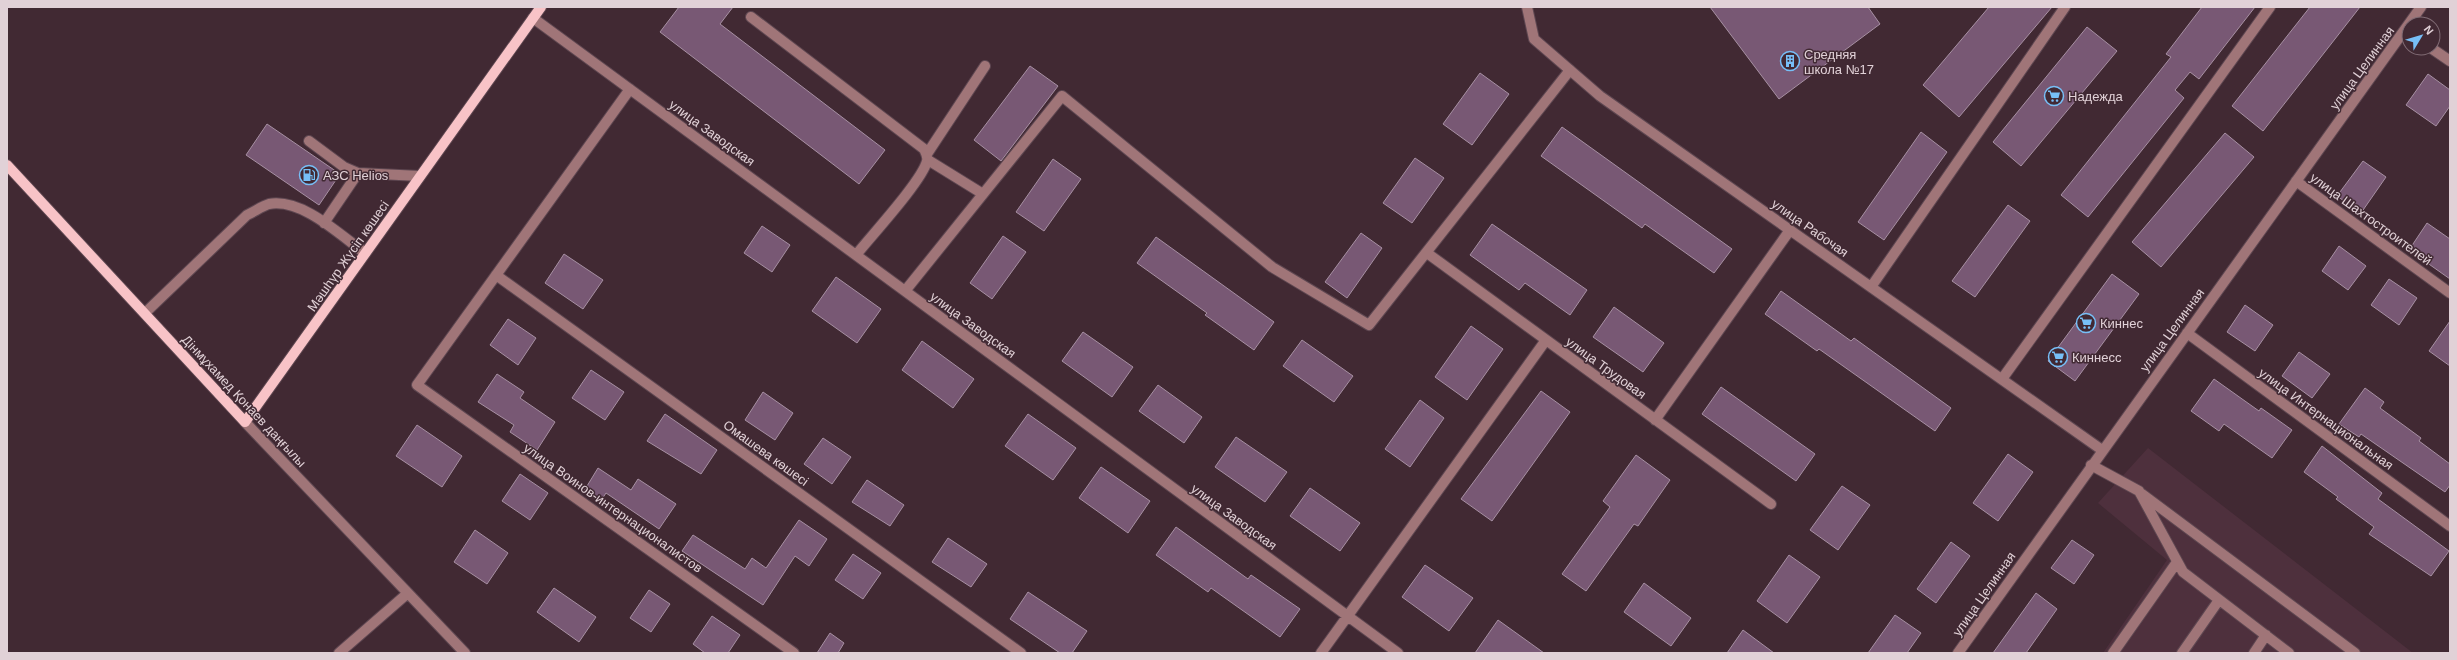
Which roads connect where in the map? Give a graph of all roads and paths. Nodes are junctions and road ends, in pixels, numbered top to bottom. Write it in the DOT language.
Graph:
graph roads {
  1 [pos="541,7"];
  2 [pos="1527,7"];
  3 [pos="2065,7"];
  4 [pos="2270,7"];
  5 [pos="751,17"];
  6 [pos="533,18"];
  7 [pos="2401,39"];
  8 [pos="2441,55"];
  9 [pos="2450,61"];
  10 [pos="985,66"];
  11 [pos="1570,70"];
  12 [pos="630,89"];
  13 [pos="309,141"];
  14 [pos="927,157"];
  15 [pos="7,165"];
  16 [pos="358,173"];
  17 [pos="420,176"];
  18 [pos="2296,181"];
  19 [pos="983,194"];
  20 [pos="324,223"];
  21 [pos="1790,230"];
  22 [pos="365,253"];
  23 [pos="1427,253"];
  24 [pos="856,255"];
  25 [pos="496,275"];
  26 [pos="1871,286"];
  27 [pos="905,291"];
  28 [pos="2450,293"];
  29 [pos="144,313"];
  30 [pos="2187,333"];
  31 [pos="1546,340"];
  32 [pos="2002,379"];
  33 [pos="1656,420"];
  34 [pos="245,422"];
  35 [pos="2102,450"];
  36 [pos="2091,466"];
  37 [pos="2139,491"];
  38 [pos="1771,504"];
  39 [pos="2450,526"];
  40 [pos="2177,562"];
  41 [pos="408,593"];
  42 [pos="2219,600"];
  43 [pos="1348,616"];
  44 [pos="2266,636"];
  45 [pos="338,653"];
  46 [pos="465,653"];
  47 [pos="794,653"];
  48 [pos="1022,653"];
  49 [pos="1321,653"];
  50 [pos="1398,653"];
  51 [pos="1958,653"];
  52 [pos="2113,653"];
  53 [pos="2182,653"];
  54 [pos="2254,653"];
  55 [pos="2289,653"];
  56 [pos="2355,653"];
  1 -- 6 [label="main road, Мәшһүр Жүсіп көшесі"];
  2 -- 11 [label="street, улица Рабочая"];
  3 -- 26 [label="street"];
  4 -- 32 [label="street"];
  5 -- 14 [label="street"];
  6 -- 12 [label="street, улица Заводская"];
  6 -- 17 [label="main road, Мәшһүр Жүсіп көшесі"];
  7 -- 18 [label="street, улица Целинная"];
  8 -- 9 [label="street"];
  10 -- 14 [label="street"];
  11 -- 21 [label="street, улица Рабочая"];
  11 -- 23 [label="street"];
  12 -- 24 [label="street, улица Заводская"];
  12 -- 25 [label="street"];
  13 -- 16 [label="street"];
  14 -- 19 [label="street"];
  14 -- 24 [label="street"];
  15 -- 29 [label="main road, Дінмұхамед Қонаев даңғылы"];
  16 -- 17 [label="street"];
  16 -- 20 [label="street"];
  17 -- 22 [label="main road, Мәшһүр Жүсіп көшесі"];
  18 -- 28 [label="street, улица Шахтостроителей"];
  18 -- 30 [label="street, улица Целинная"];
  19 -- 23 [label="street"];
  19 -- 27 [label="street"];
  20 -- 22 [label="street"];
  20 -- 29 [label="street"];
  21 -- 26 [label="street, улица Рабочая"];
  21 -- 33 [label="street"];
  22 -- 34 [label="main road, Мәшһүр Жүсіп көшесі"];
  23 -- 31 [label="street, улица Трудовая"];
  24 -- 27 [label="street, улица Заводская"];
  25 -- 47 [label="street, улица Воинов-интернационалистов"];
  25 -- 48 [label="street, Омашева көшесі"];
  26 -- 32 [label="street, улица Рабочая"];
  27 -- 43 [label="street, улица Заводская"];
  29 -- 34 [label="main road, Дінмұхамед Қонаев даңғылы"];
  30 -- 35 [label="street, улица Целинная"];
  30 -- 39 [label="street, улица Интернациональная"];
  31 -- 33 [label="street, улица Трудовая"];
  31 -- 43 [label="street"];
  32 -- 35 [label="street, улица Рабочая"];
  33 -- 38 [label="street, улица Трудовая"];
  34 -- 41 [label="street, Дінмұхамед Қонаев даңғылы"];
  35 -- 36 [label="street, улица Целинная"];
  36 -- 37 [label="street"];
  36 -- 51 [label="street, улица Целинная"];
  37 -- 40 [label="street"];
  37 -- 56 [label="street"];
  40 -- 42 [label="street"];
  40 -- 52 [label="street"];
  41 -- 45 [label="street"];
  41 -- 46 [label="street, Дінмұхамед Қонаев даңғылы"];
  42 -- 44 [label="street"];
  42 -- 53 [label="street"];
  43 -- 49 [label="street"];
  43 -- 50 [label="street, улица Заводская"];
  44 -- 54 [label="street"];
  44 -- 55 [label="street"];
}
